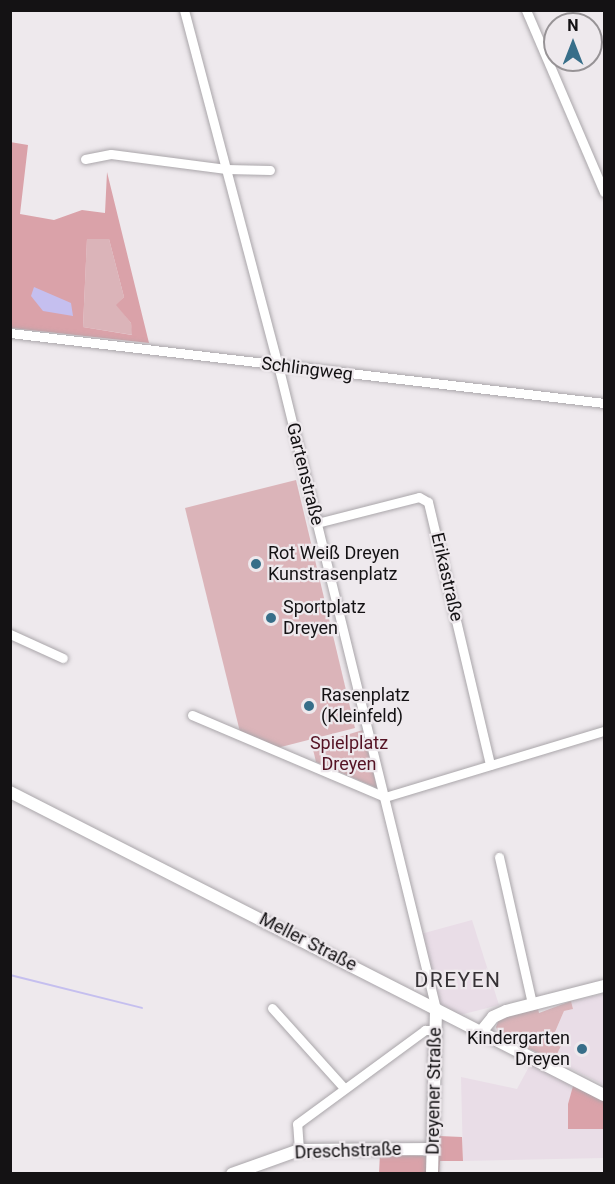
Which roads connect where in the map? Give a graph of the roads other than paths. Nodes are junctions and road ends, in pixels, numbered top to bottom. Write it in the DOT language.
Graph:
graph roads {
  1 [pos="184,10"];
  2 [pos="526,10"];
  3 [pos="85,159"];
  4 [pos="226,169"];
  5 [pos="270,170"];
  6 [pos="604,192"];
  7 [pos="10,333"];
  8 [pos="278,365"];
  9 [pos="604,403"];
  10 [pos="317,523"];
  11 [pos="10,634"];
  12 [pos="63,658"];
  13 [pos="192,715"];
  14 [pos="604,731"];
  15 [pos="490,765"];
  16 [pos="10,792"];
  17 [pos="385,797"];
  18 [pos="499,857"];
  19 [pos="604,986"];
  20 [pos="532,1004"];
  21 [pos="272,1008"];
  22 [pos="436,1009"];
  23 [pos="435,1030"];
  24 [pos="481,1032"];
  25 [pos="344,1088"];
  26 [pos="604,1095"];
  27 [pos="432,1149"];
  28 [pos="299,1150"];
  29 [pos="232,1173"];
  30 [pos="432,1173"];
  1 -- 4 [label="street, Gartenstraße"];
  2 -- 6 [label="street"];
  3 -- 4 [label="street"];
  4 -- 5 [label="street"];
  4 -- 8 [label="street, Gartenstraße"];
  7 -- 8 [label="street, Schlingweg"];
  8 -- 9 [label="street, Schlingweg"];
  8 -- 10 [label="street, Gartenstraße"];
  10 -- 15 [label="street, Erikastraße"];
  10 -- 17 [label="street, Gartenstraße"];
  11 -- 12 [label="street"];
  13 -- 17 [label="street"];
  14 -- 15 [label="street"];
  15 -- 17 [label="street"];
  16 -- 22 [label="main road, Meller Straße"];
  17 -- 22 [label="street, Gartenstraße"];
  18 -- 20 [label="street"];
  19 -- 20 [label="main road"];
  20 -- 24 [label="main road"];
  21 -- 25 [label="street"];
  22 -- 23 [label="main road, Dreyener Straße"];
  22 -- 24 [label="main road, Meller Straße"];
  23 -- 25 [label="street"];
  23 -- 27 [label="main road, Dreyener Straße"];
  24 -- 26 [label="main road, Meller Straße"];
  25 -- 28 [label="street"];
  27 -- 28 [label="main road, Dreschstraße"];
  27 -- 30 [label="main road, Dreyener Straße"];
  28 -- 29 [label="main road, Dreschstraße"];
}
